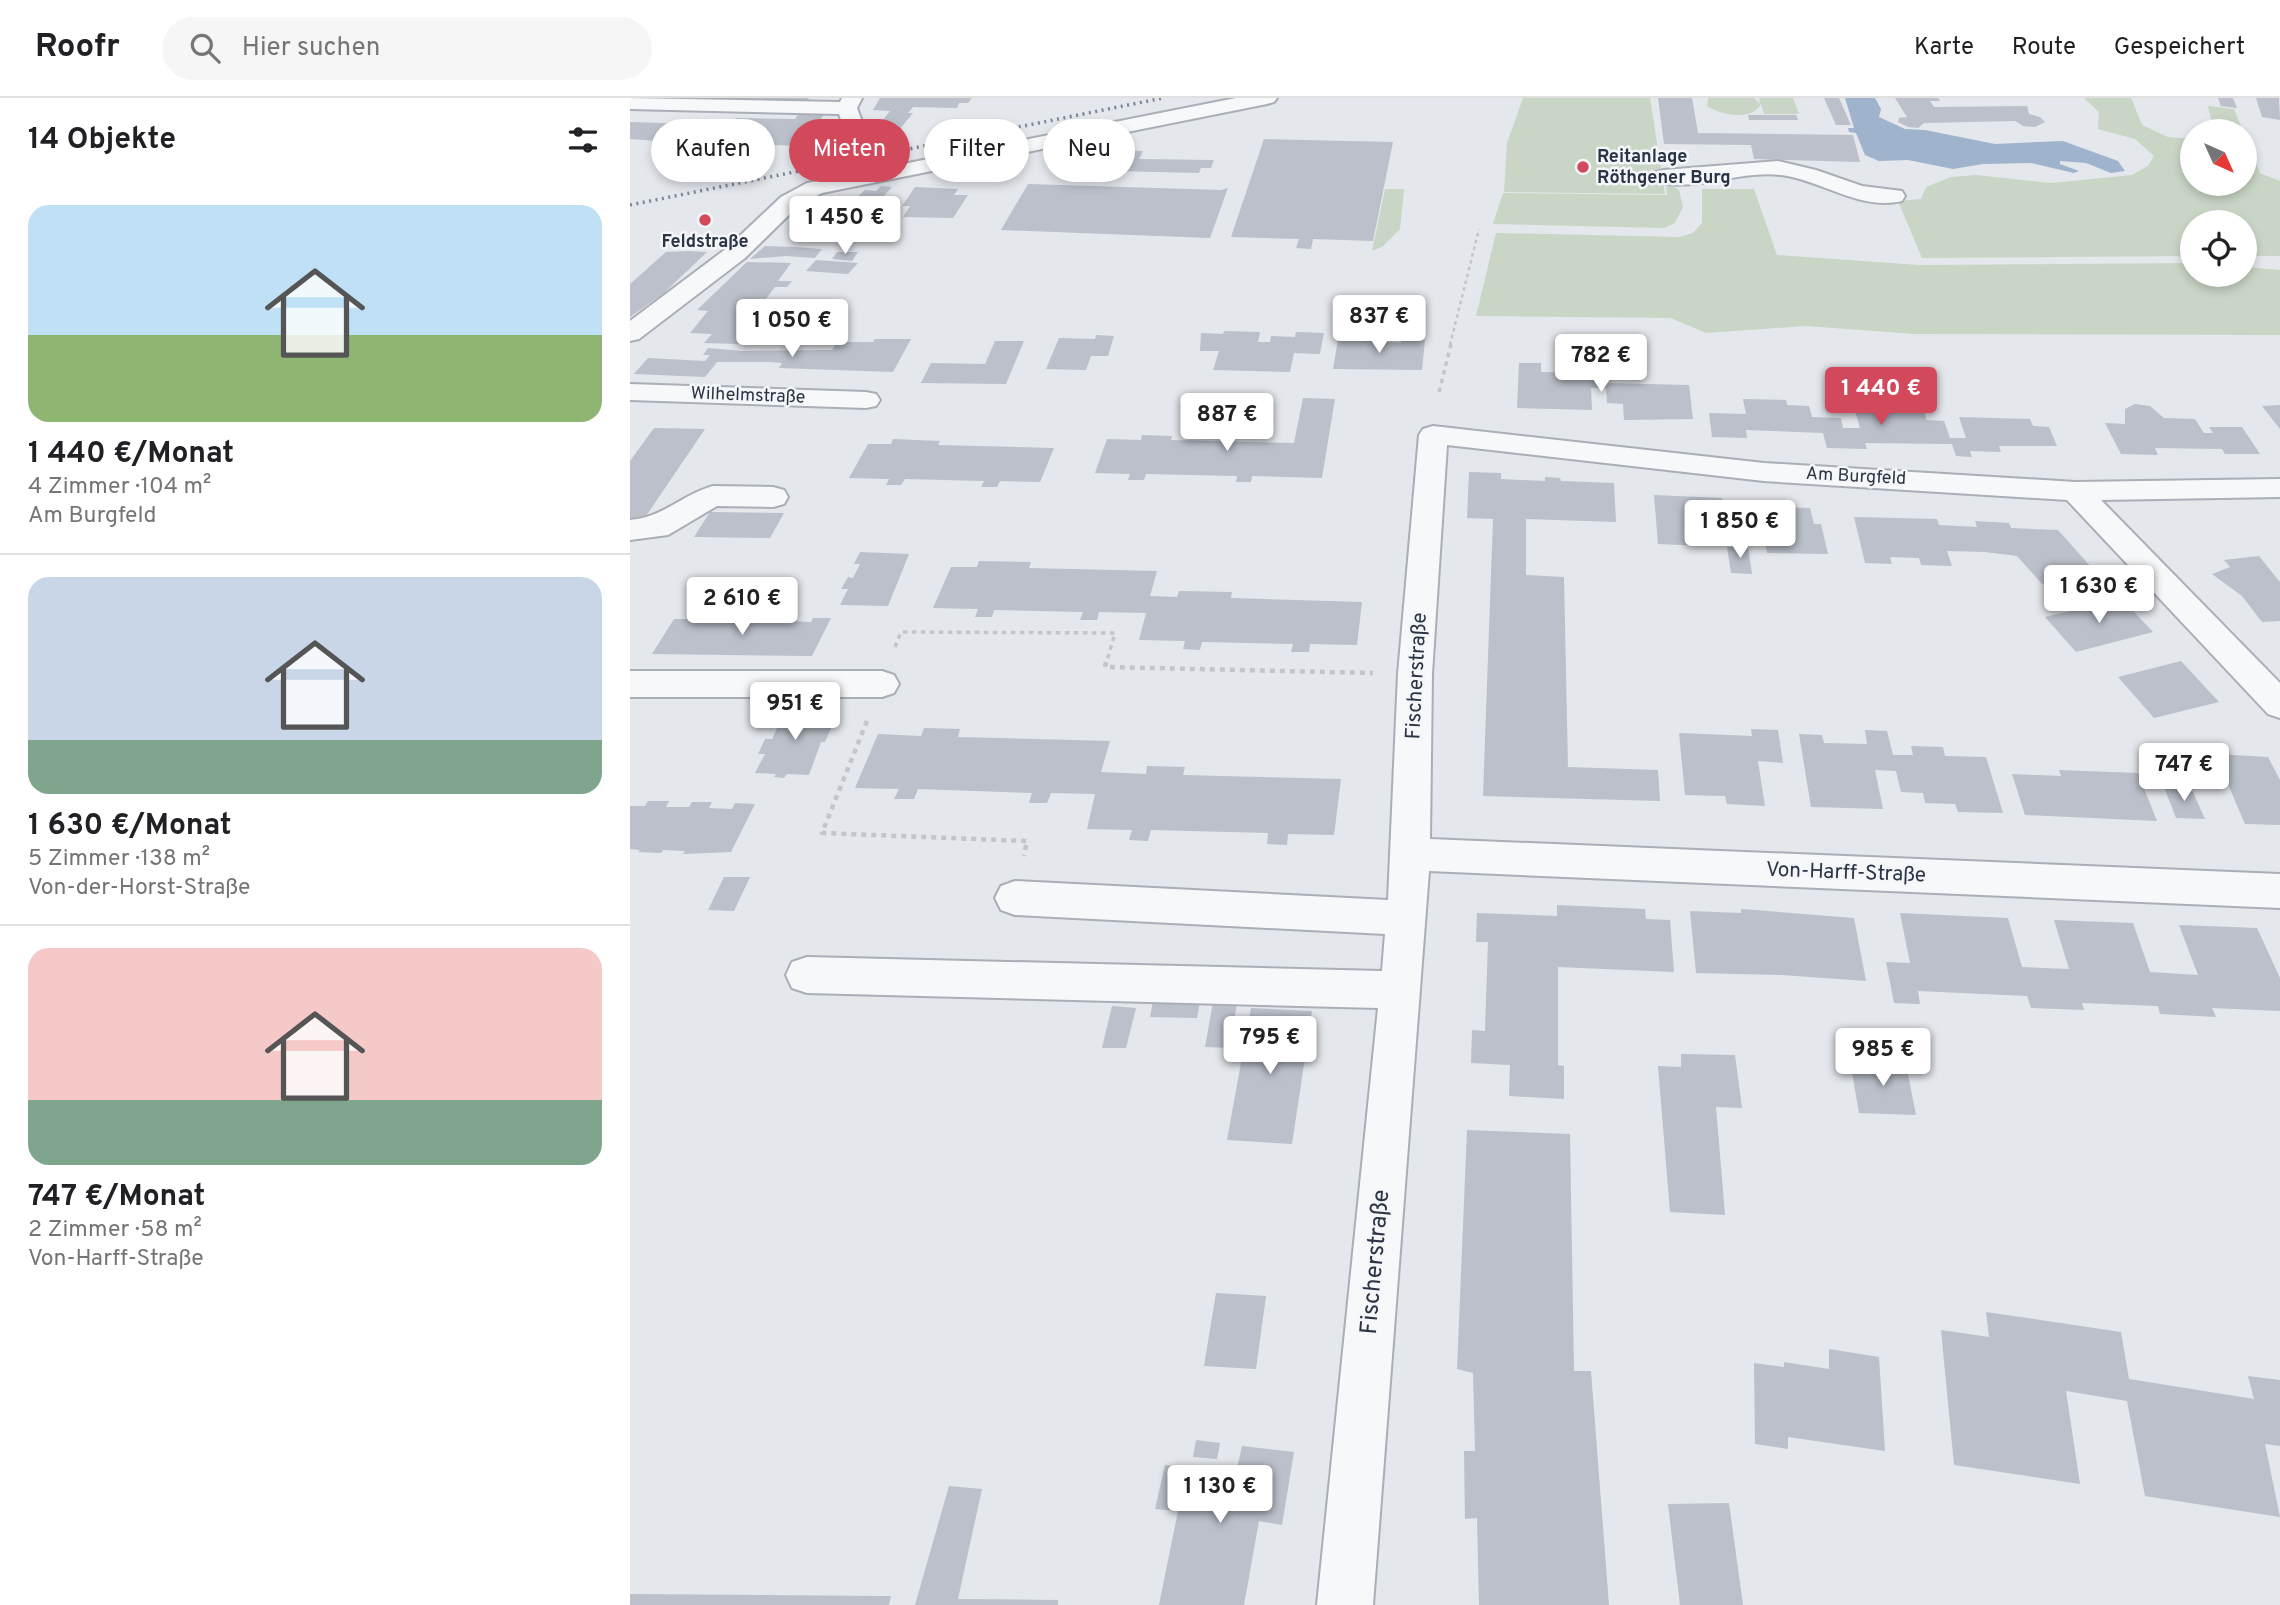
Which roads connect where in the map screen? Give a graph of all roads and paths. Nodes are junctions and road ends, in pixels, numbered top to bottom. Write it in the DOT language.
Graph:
graph roads {
  1 [pos="1267,98"];
  2 [pos="630,103"];
  3 [pos="850,103"];
  4 [pos="1664,177"];
  5 [pos="1894,196"];
  6 [pos="1479,229"];
  7 [pos="630,333"];
  8 [pos="630,392"];
  9 [pos="1439,392"];
  10 [pos="866,400"];
  11 [pos="1433,435"];
  12 [pos="2280,488"];
  13 [pos="2075,491"];
  14 [pos="773,497"];
  15 [pos="630,530"];
  16 [pos="1415,674"];
  17 [pos="630,684"];
  18 [pos="882,684"];
  19 [pos="2280,705"];
  20 [pos="1411,854"];
  21 [pos="2280,891"];
  22 [pos="1014,898"];
  23 [pos="1407,918"];
  24 [pos="807,975"];
  25 [pos="1401,990"];
  26 [pos="1345,1605"];
  1 -- 7 [label="street"];
  2 -- 3 [label="street"];
  4 -- 5 [label="street"];
  6 -- 9 [label="path"];
  8 -- 10 [label="street, Wilhelmstraße"];
  11 -- 13 [label="street, Am Burgfeld"];
  11 -- 16 [label="street, Fischerstraße"];
  12 -- 13 [label="street, Am Burgfeld"];
  13 -- 19 [label="street"];
  14 -- 15 [label="street"];
  16 -- 18 [label="path"];
  16 -- 20 [label="street, Fischerstraße"];
  17 -- 18 [label="street"];
  18 -- 22 [label="path"];
  20 -- 21 [label="street, Von-Harff-Straße"];
  20 -- 23 [label="street, Fischerstraße"];
  22 -- 23 [label="street"];
  23 -- 25 [label="street, Fischerstraße"];
  24 -- 25 [label="street"];
  25 -- 26 [label="street, Fischerstraße"];
}
